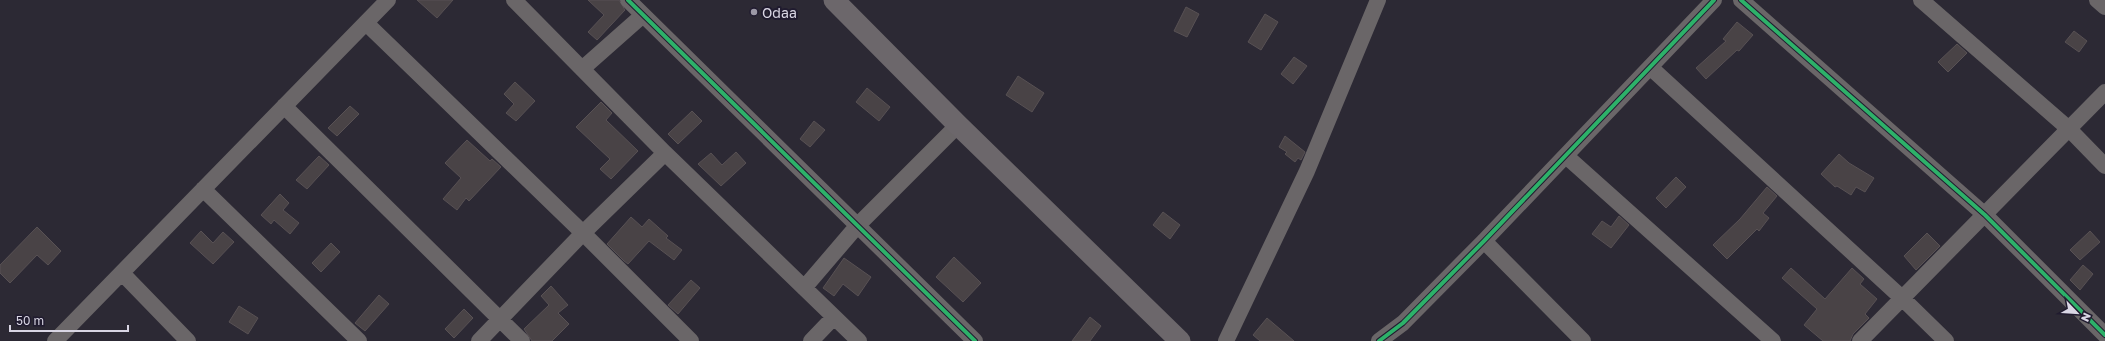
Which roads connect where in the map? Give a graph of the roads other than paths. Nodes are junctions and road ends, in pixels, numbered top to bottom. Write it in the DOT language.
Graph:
graph roads {
  1 [pos="388,0"];
  2 [pos="514,0"];
  3 [pos="628,0"];
  4 [pos="834,0"];
  5 [pos="1378,0"];
  6 [pos="1714,0"];
  7 [pos="1741,0"];
  8 [pos="1921,0"];
  9 [pos="2097,0"];
  10 [pos="2105,7"];
  11 [pos="643,15"];
  12 [pos="366,23"];
  13 [pos="1650,68"];
  14 [pos="582,69"];
  15 [pos="2105,92"];
  16 [pos="284,106"];
  17 [pos="958,125"];
  18 [pos="2069,129"];
  19 [pos="665,153"];
  20 [pos="1566,156"];
  21 [pos="2105,166"];
  22 [pos="203,189"];
  23 [pos="1984,215"];
  24 [pos="858,225"];
  25 [pos="583,233"];
  26 [pos="1484,241"];
  27 [pos="122,273"];
  28 [pos="804,288"];
  29 [pos="1902,298"];
  30 [pos="834,317"];
  31 [pos="500,320"];
  32 [pos="2105,335"];
  33 [pos="55,341"];
  34 [pos="188,341"];
  35 [pos="359,341"];
  36 [pos="480,341"];
  37 [pos="522,341"];
  38 [pos="691,341"];
  39 [pos="810,341"];
  40 [pos="859,341"];
  41 [pos="975,341"];
  42 [pos="1180,341"];
  43 [pos="1226,341"];
  44 [pos="1379,341"];
  45 [pos="1583,341"];
  46 [pos="1773,341"];
  47 [pos="1860,341"];
  48 [pos="1946,341"];
  1 -- 12 [label="street"];
  2 -- 14 [label="street"];
  3 -- 11 [label="street"];
  4 -- 17 [label="main road"];
  5 -- 43 [label="street"];
  6 -- 13 [label="street"];
  7 -- 23 [label="street"];
  8 -- 18 [label="street"];
  9 -- 10 [label="street"];
  11 -- 14 [label="street"];
  11 -- 24 [label="street"];
  12 -- 16 [label="street"];
  12 -- 25 [label="street"];
  13 -- 20 [label="street"];
  13 -- 29 [label="street"];
  14 -- 19 [label="street"];
  15 -- 18 [label="street"];
  16 -- 22 [label="street"];
  16 -- 31 [label="street"];
  17 -- 24 [label="street"];
  17 -- 42 [label="main road"];
  18 -- 21 [label="street"];
  18 -- 23 [label="street"];
  19 -- 25 [label="street"];
  19 -- 28 [label="street"];
  20 -- 26 [label="street"];
  20 -- 46 [label="street"];
  22 -- 27 [label="street"];
  22 -- 35 [label="street"];
  23 -- 29 [label="street"];
  23 -- 32 [label="street"];
  24 -- 28 [label="street"];
  24 -- 41 [label="street"];
  25 -- 31 [label="street"];
  25 -- 38 [label="street"];
  26 -- 44 [label="street"];
  26 -- 45 [label="street"];
  27 -- 33 [label="street"];
  27 -- 34 [label="street"];
  28 -- 30 [label="street"];
  29 -- 47 [label="street"];
  29 -- 48 [label="street"];
  30 -- 39 [label="street"];
  30 -- 40 [label="street"];
  31 -- 36 [label="street"];
  31 -- 37 [label="street"];
}
